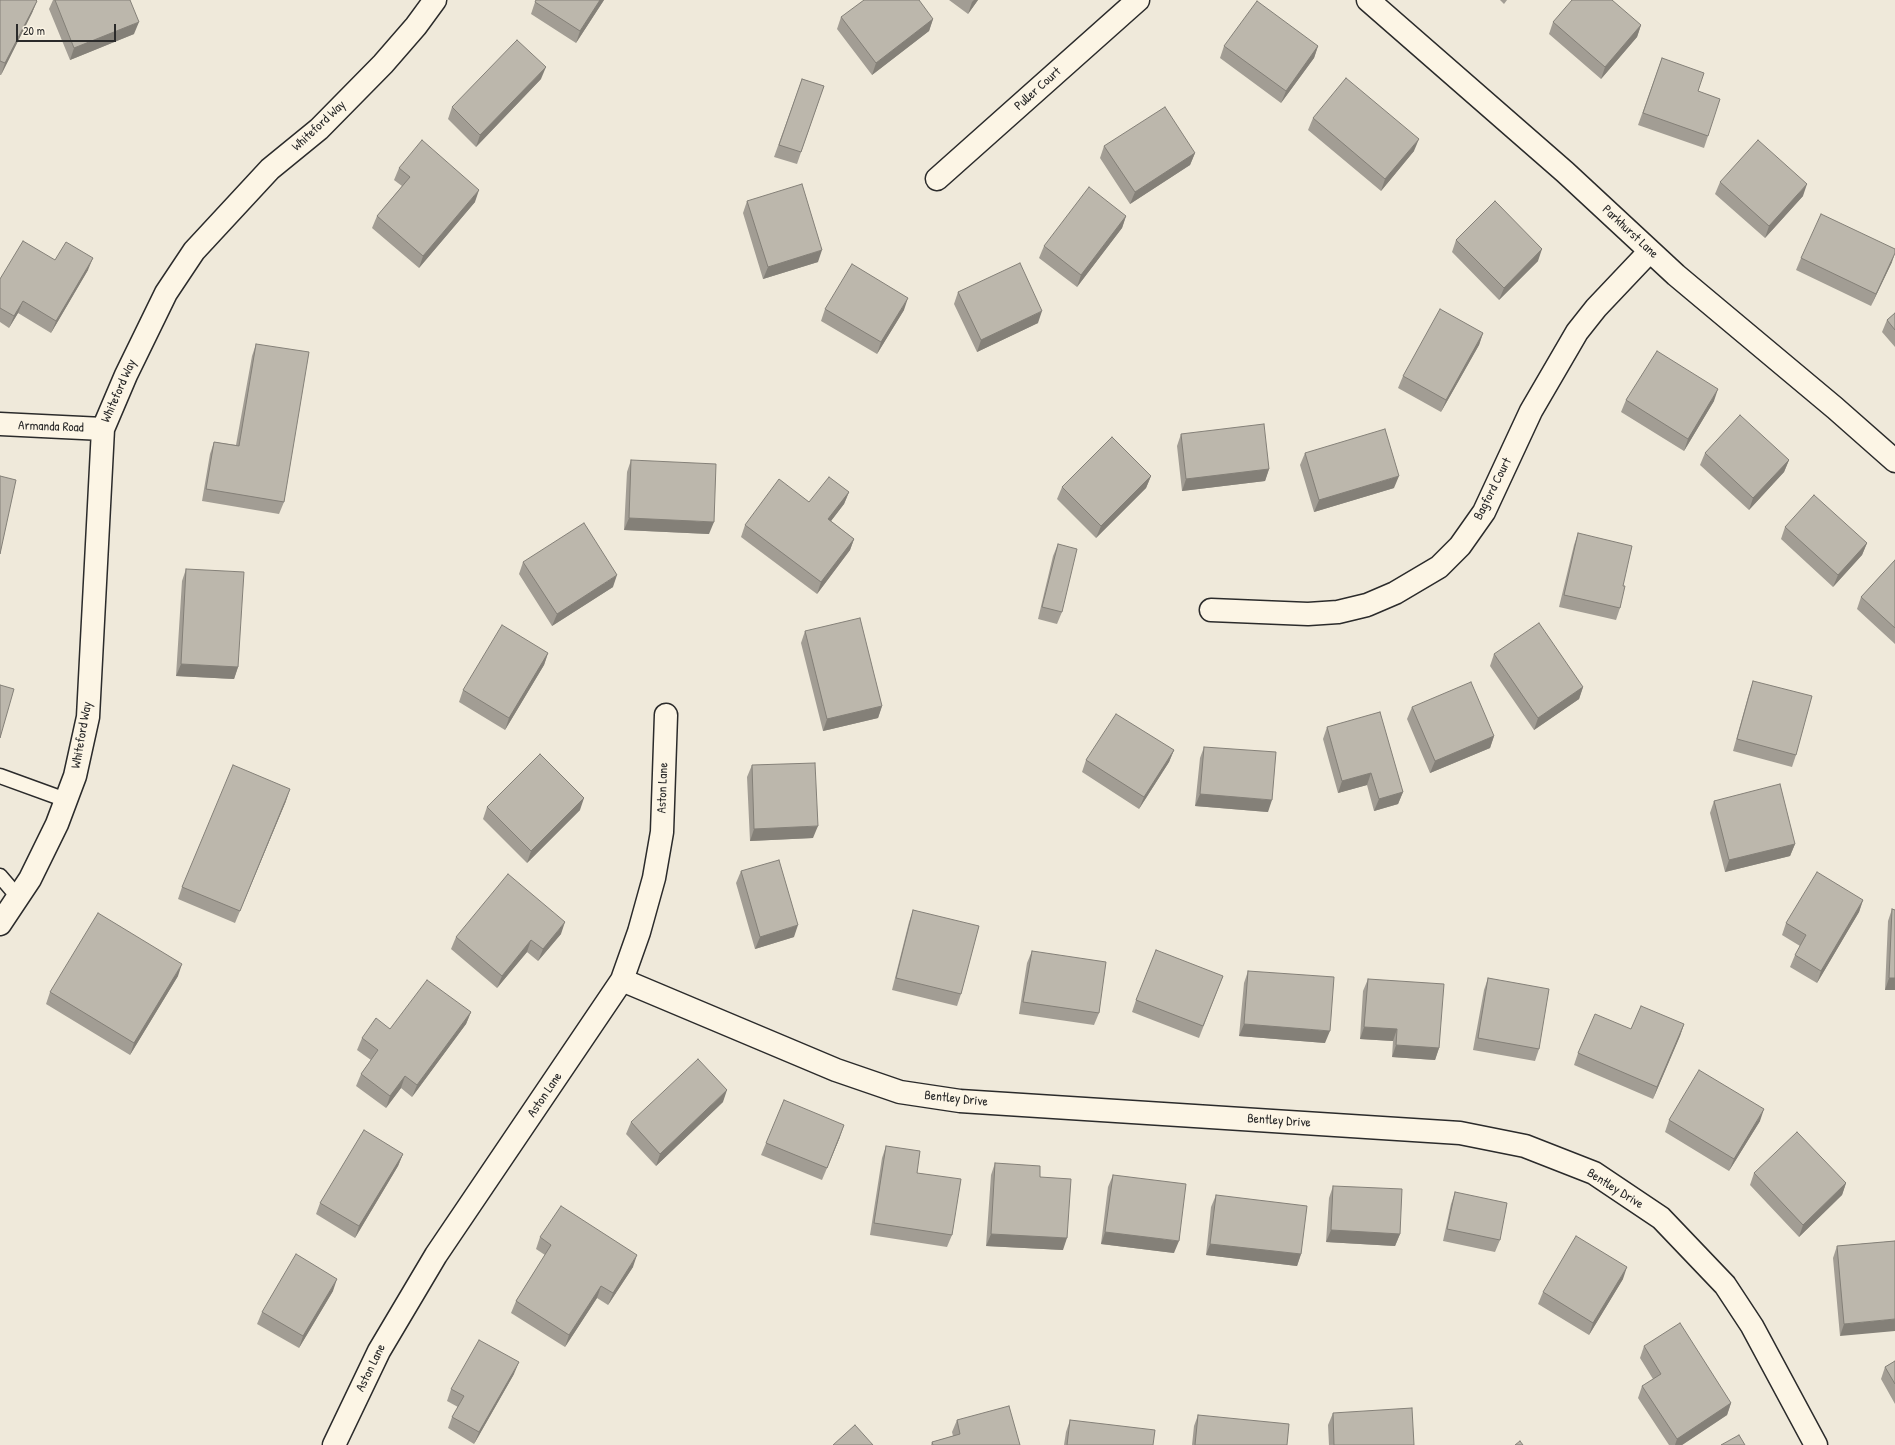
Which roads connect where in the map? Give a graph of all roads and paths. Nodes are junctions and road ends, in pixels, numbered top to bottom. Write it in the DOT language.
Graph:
graph roads {
  1 [pos="435,0"];
  2 [pos="1138,0"];
  3 [pos="1368,0"];
  4 [pos="937,178"];
  5 [pos="1650,251"];
  6 [pos="0,424"];
  7 [pos="103,429"];
  8 [pos="1895,460"];
  9 [pos="1211,610"];
  10 [pos="666,715"];
  11 [pos="0,776"];
  12 [pos="66,800"];
  13 [pos="0,876"];
  14 [pos="18,897"];
  15 [pos="0,924"];
  16 [pos="622,980"];
  17 [pos="334,1445"];
  18 [pos="1816,1445"];
  1 -- 7 [label="street, Whiteford Way"];
  2 -- 4 [label="street, Puller Court"];
  3 -- 5 [label="street, Parkhurst Lane"];
  5 -- 8 [label="street, Parkhurst Lane"];
  5 -- 9 [label="street, Bagford Court"];
  6 -- 7 [label="street, Armanda Road"];
  7 -- 12 [label="street, Whiteford Way"];
  10 -- 16 [label="street, Aston Lane"];
  11 -- 12 [label="lane"];
  12 -- 14 [label="street, Whiteford Way"];
  13 -- 14 [label="lane"];
  14 -- 15 [label="street, Whiteford Way"];
  16 -- 17 [label="street, Aston Lane"];
  16 -- 18 [label="street, Bentley Drive"];
}
